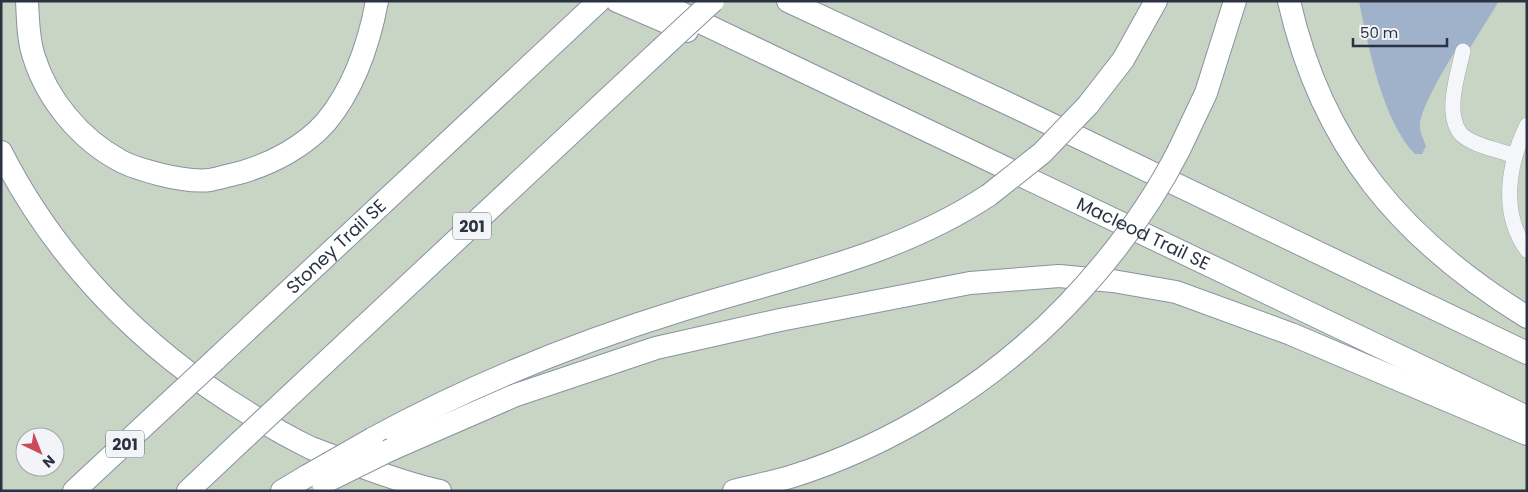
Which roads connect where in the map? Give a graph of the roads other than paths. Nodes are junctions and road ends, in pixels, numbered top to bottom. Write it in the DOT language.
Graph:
graph roads {
  1 [pos="28,1"];
  2 [pos="377,1"];
  3 [pos="616,1"];
  4 [pos="656,1"];
  5 [pos="712,1"];
  6 [pos="788,1"];
  7 [pos="822,1"];
  8 [pos="1156,1"];
  9 [pos="1235,1"];
  10 [pos="1288,1"];
  11 [pos="591,8"];
  12 [pos="836,22"];
  13 [pos="1463,51"];
  14 [pos="760,52"];
  15 [pos="1527,125"];
  16 [pos="1,152"];
  17 [pos="1515,156"];
  18 [pos="1527,250"];
  19 [pos="1527,317"];
  20 [pos="1527,352"];
  21 [pos="1527,417"];
  22 [pos="1527,434"];
  23 [pos="312,483"];
  24 [pos="74,491"];
  25 [pos="188,491"];
  26 [pos="282,491"];
  27 [pos="440,491"];
  28 [pos="734,491"];
  1 -- 2 [label="highway"];
  3 -- 14 [label="highway"];
  4 -- 14 [label="highway"];
  5 -- 25 [label="highway, 201, bridge"];
  6 -- 12 [label="highway"];
  7 -- 12 [label="highway"];
  8 -- 23 [label="highway, bridge"];
  9 -- 28 [label="highway, bridge"];
  10 -- 19 [label="highway"];
  11 -- 24 [label="highway, Stoney Trail SE / 201, bridge"];
  12 -- 20 [label="highway"];
  13 -- 17 [label="street"];
  14 -- 21 [label="highway, Macleod Trail SE"];
  15 -- 17 [label="street"];
  16 -- 27 [label="highway"];
  17 -- 18 [label="street"];
  22 -- 23 [label="highway, bridge"];
  23 -- 26 [label="highway"];
}
